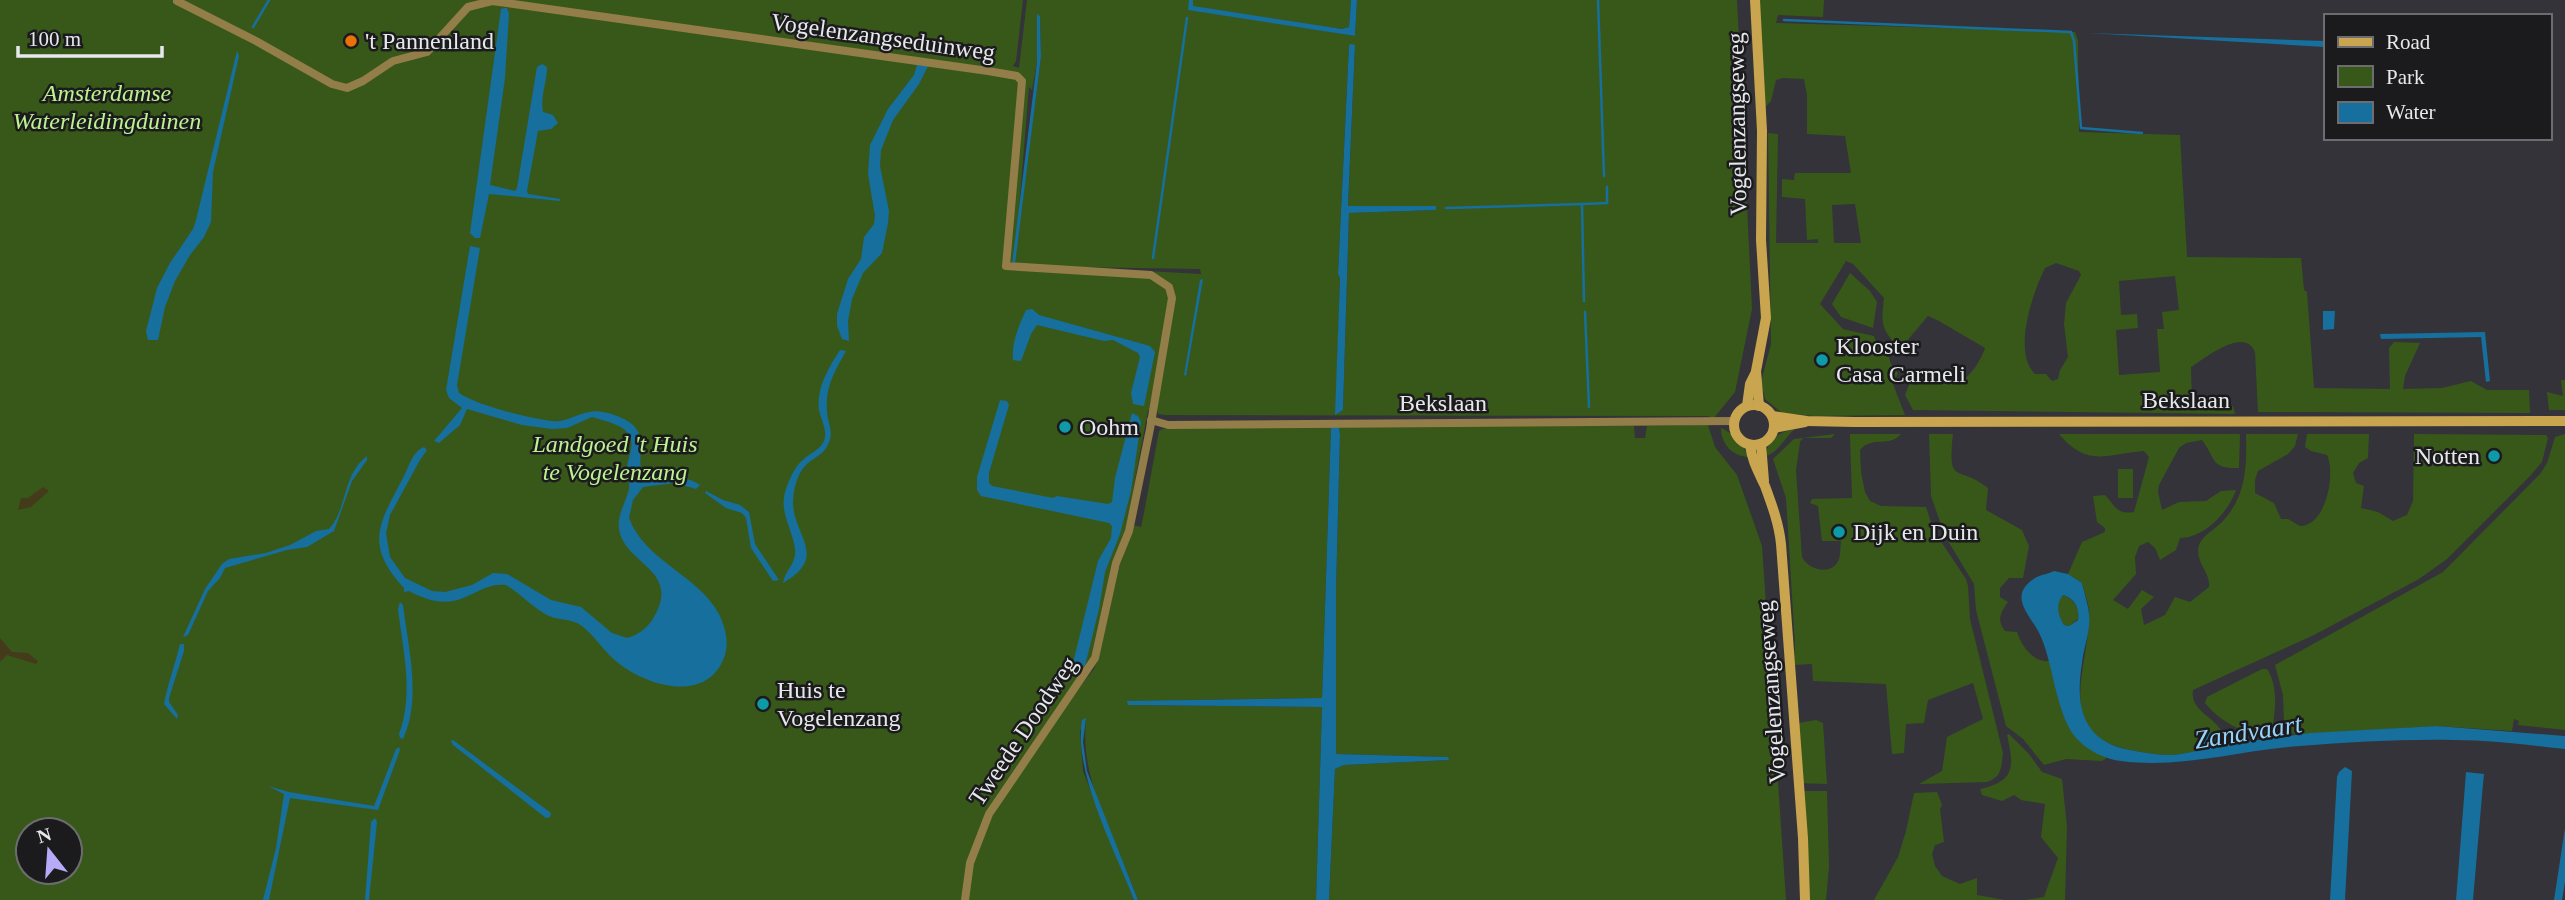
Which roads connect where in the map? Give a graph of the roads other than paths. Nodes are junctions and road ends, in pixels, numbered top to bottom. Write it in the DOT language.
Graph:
graph roads {
  1 [pos="1755,0"];
  2 [pos="177,1"];
  3 [pos="1756,372"];
  4 [pos="1747,406"];
  5 [pos="1759,406"];
  6 [pos="1772,416"];
  7 [pos="1151,420"];
  8 [pos="1734,421"];
  9 [pos="1807,421"];
  10 [pos="2565,421"];
  11 [pos="1774,428"];
  12 [pos="1755,444"];
  13 [pos="965,900"];
  14 [pos="1805,900"];
  1 -- 3 [label="main road, Vogelenzangseweg"];
  2 -- 7 [label="street, Vogelenzangseduinweg"];
  3 -- 4 [label="main road, Vogelenzangseweg"];
  3 -- 5 [label="main road, Vogelenzangseweg"];
  4 -- 5 [label="main road"];
  4 -- 8 [label="main road"];
  5 -- 6 [label="main road"];
  6 -- 9 [label="main road, Bekslaan"];
  6 -- 11 [label="main road"];
  7 -- 8 [label="street, Bekslaan"];
  7 -- 13 [label="street, Tweede Doodweg"];
  8 -- 12 [label="main road"];
  9 -- 10 [label="main road, Bekslaan"];
  9 -- 11 [label="main road, Bekslaan"];
  11 -- 12 [label="main road"];
  12 -- 14 [label="main road, Vogelenzangseweg"];
}
